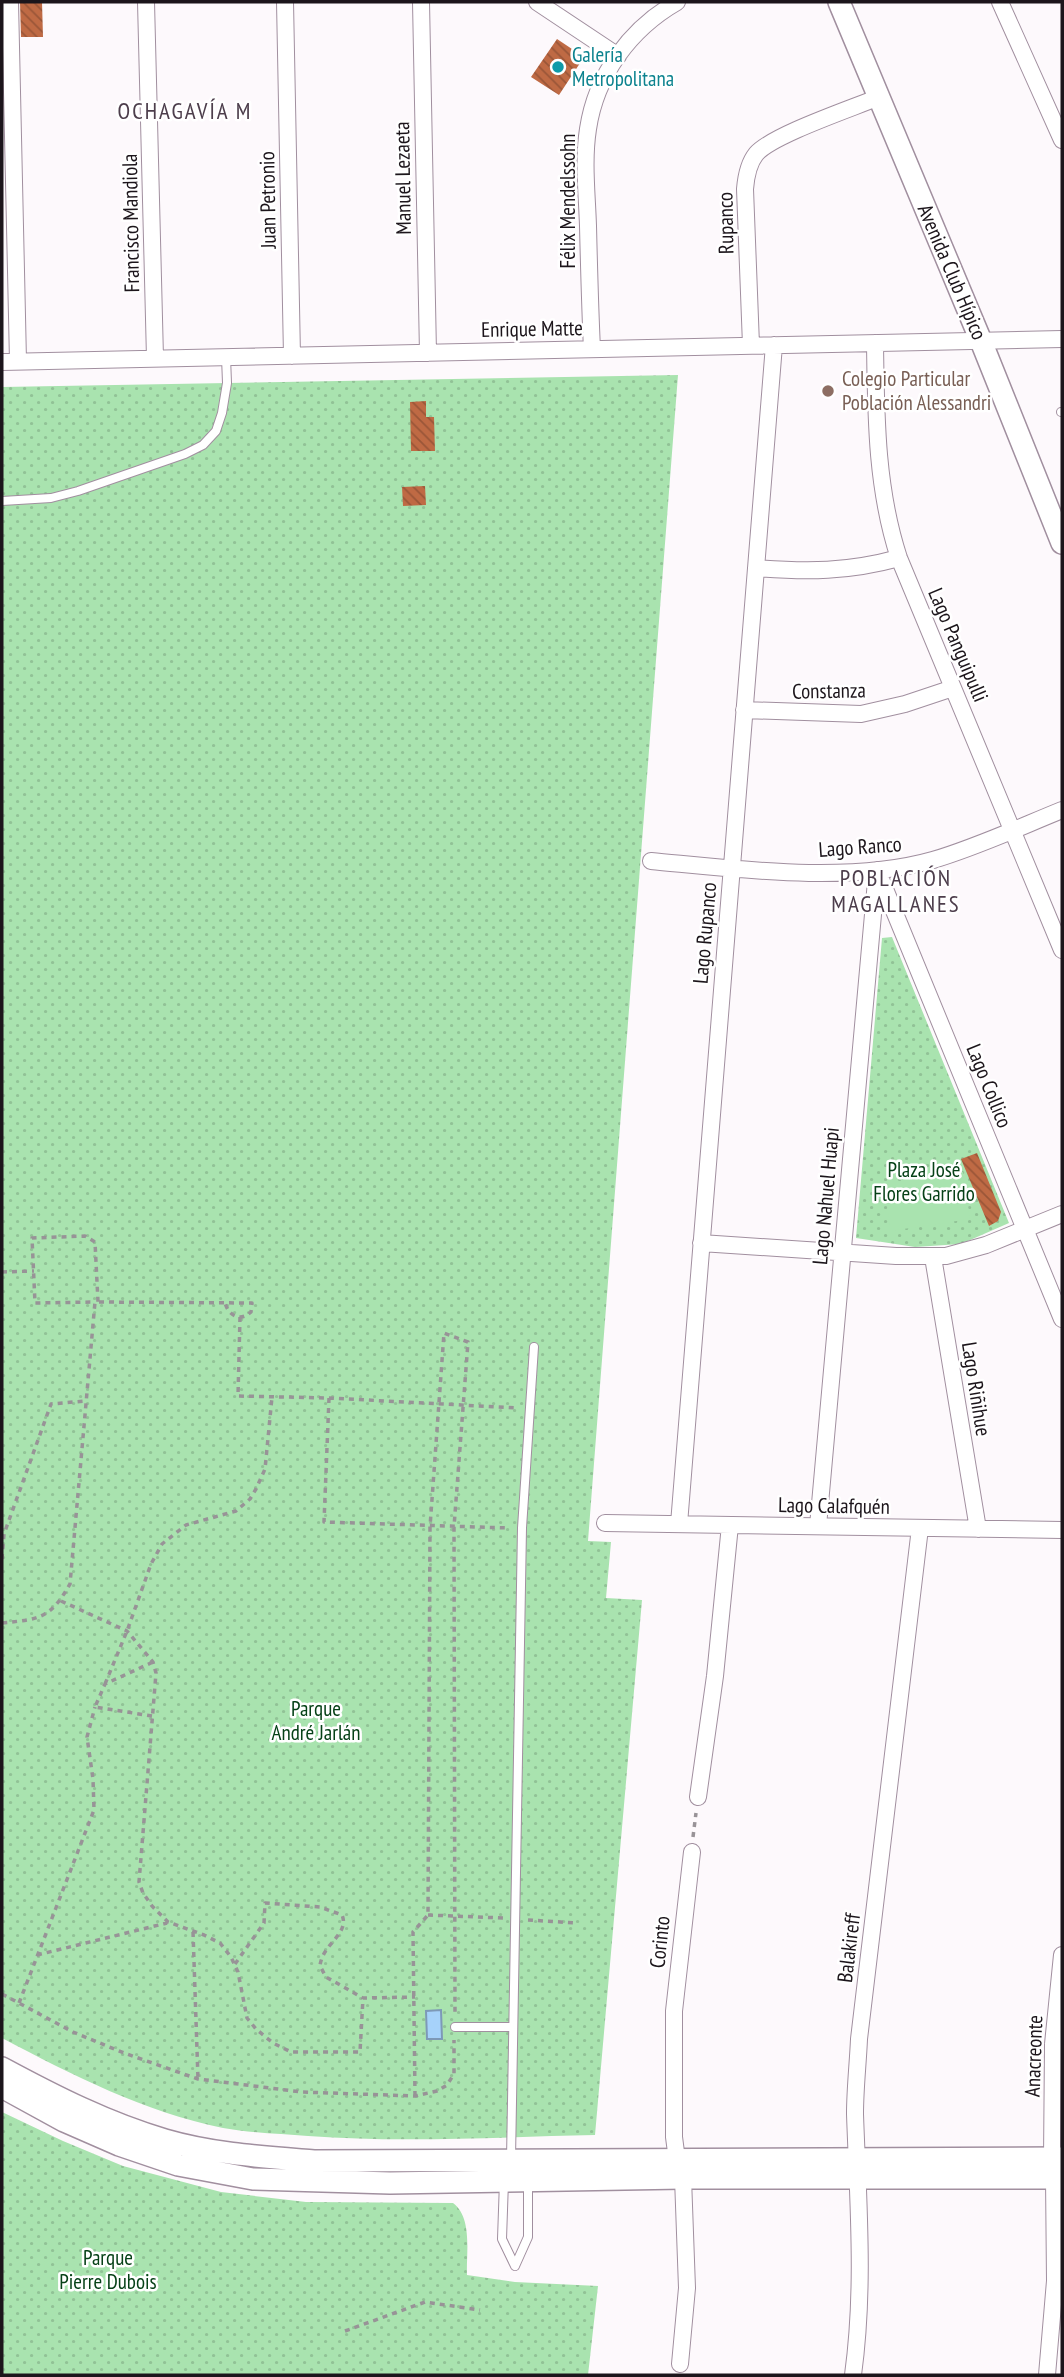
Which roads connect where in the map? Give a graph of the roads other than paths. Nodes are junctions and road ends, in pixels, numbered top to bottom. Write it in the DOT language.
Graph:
graph roads {
  1 [pos="10,2"];
  2 [pos="146,2"];
  3 [pos="285,2"];
  4 [pos="421,2"];
  5 [pos="537,2"];
  6 [pos="677,2"];
  7 [pos="839,2"];
  8 [pos="1000,2"];
  9 [pos="618,55"];
  10 [pos="879,97"];
  11 [pos="1062,140"];
  12 [pos="1062,339"];
  13 [pos="981,341"];
  14 [pos="875,343"];
  15 [pos="751,345"];
  16 [pos="774,345"];
  17 [pos="592,349"];
  18 [pos="428,353"];
  19 [pos="292,356"];
  20 [pos="226,357"];
  21 [pos="155,358"];
  22 [pos="10,362"];
  23 [pos="2,501"];
  24 [pos="1062,543"];
  25 [pos="898,558"];
  26 [pos="755,568"];
  27 [pos="953,688"];
  28 [pos="744,710"];
  29 [pos="1062,810"];
  30 [pos="1013,830"];
  31 [pos="651,861"];
  32 [pos="731,868"];
  33 [pos="877,870"];
  34 [pos="1062,950"];
  35 [pos="1062,1214"];
  36 [pos="1025,1229"];
  37 [pos="701,1242"];
  38 [pos="842,1252"];
  39 [pos="933,1257"];
  40 [pos="1062,1319"];
  41 [pos="534,1348"];
  42 [pos="605,1523"];
  43 [pos="679,1524"];
  44 [pos="730,1525"];
  45 [pos="818,1526"];
  46 [pos="920,1528"];
  47 [pos="978,1529"];
  48 [pos="1062,1530"];
  49 [pos="698,1797"];
  50 [pos="692,1852"];
  51 [pos="1062,1955"];
  52 [pos="455,2027"];
  53 [pos="513,2027"];
  54 [pos="2,2068"];
  55 [pos="2,2087"];
  56 [pos="859,2168"];
  57 [pos="1058,2168"];
  58 [pos="680,2169"];
  59 [pos="508,2171"];
  60 [pos="528,2180"];
  61 [pos="680,2364"];
  62 [pos="853,2375"];
  63 [pos="1047,2375"];
  1 -- 22 [label="street"];
  2 -- 21 [label="street, Francisco Mandiola"];
  3 -- 19 [label="street, Juan Petronio"];
  4 -- 18 [label="street, Manuel Lezaeta"];
  5 -- 9 [label="street"];
  6 -- 9 [label="street, Félix Mendelssohn"];
  7 -- 10 [label="main road, Avenida Club Hípico"];
  8 -- 11 [label="street"];
  9 -- 17 [label="street, Félix Mendelssohn"];
  10 -- 13 [label="main road, Avenida Club Hípico"];
  10 -- 15 [label="street, Rupanco"];
  12 -- 13 [label="street, Enrique Matte"];
  13 -- 14 [label="street, Enrique Matte"];
  13 -- 24 [label="main road, Avenida Club Hípico"];
  14 -- 16 [label="street, Enrique Matte"];
  14 -- 25 [label="street, Lago Panguipulli"];
  15 -- 16 [label="street, Enrique Matte"];
  15 -- 17 [label="street, Enrique Matte"];
  16 -- 26 [label="street, Lago Rupanco"];
  17 -- 18 [label="street, Enrique Matte"];
  18 -- 19 [label="street, Enrique Matte"];
  19 -- 20 [label="street, Enrique Matte"];
  20 -- 21 [label="street, Enrique Matte"];
  20 -- 23 [label="lane"];
  21 -- 22 [label="street, Enrique Matte"];
  25 -- 26 [label="street"];
  25 -- 27 [label="street, Lago Panguipulli"];
  26 -- 28 [label="street, Lago Rupanco"];
  27 -- 28 [label="street, Constanza"];
  27 -- 30 [label="street, Lago Panguipulli"];
  28 -- 32 [label="street, Lago Rupanco"];
  29 -- 30 [label="street, Lago Ranco"];
  30 -- 33 [label="street, Lago Ranco"];
  30 -- 34 [label="street, Lago Panguipulli"];
  31 -- 32 [label="street, Lago Ranco"];
  32 -- 33 [label="street, Lago Ranco"];
  32 -- 37 [label="street, Lago Rupanco"];
  33 -- 36 [label="street, Lago Collico"];
  33 -- 38 [label="street, Lago Nahuel Huapi"];
  35 -- 36 [label="street"];
  36 -- 39 [label="street"];
  36 -- 40 [label="street, Lago Collico"];
  37 -- 38 [label="street"];
  37 -- 43 [label="street, Lago Rupanco"];
  38 -- 39 [label="street"];
  38 -- 45 [label="street, Lago Nahuel Huapi"];
  39 -- 47 [label="street, Lago Riñihue"];
  41 -- 53 [label="lane"];
  42 -- 43 [label="street, Lago Calafquén"];
  43 -- 44 [label="street, Lago Calafquén"];
  44 -- 45 [label="street, Lago Calafquén"];
  44 -- 49 [label="street"];
  45 -- 46 [label="street, Lago Calafquén"];
  46 -- 47 [label="street, Lago Calafquén"];
  46 -- 56 [label="street, Balakireff"];
  47 -- 48 [label="street, Lago Calafquén"];
  50 -- 58 [label="street, Corinto"];
  51 -- 57 [label="street, Anacreonte"];
  52 -- 53 [label="lane"];
  53 -- 59 [label="lane"];
  54 -- 59 [label="main road"];
  55 -- 59 [label="main road"];
  56 -- 57 [label="main road"];
  56 -- 58 [label="main road"];
  56 -- 62 [label="street, Balakireff"];
  57 -- 63 [label="street, Anacreonte"];
  58 -- 59 [label="main road"];
  58 -- 60 [label="main road"];
  58 -- 61 [label="street, Corinto"];
  59 -- 60 [label="main road"];
  59 -- 60 [label="lane"];
}
